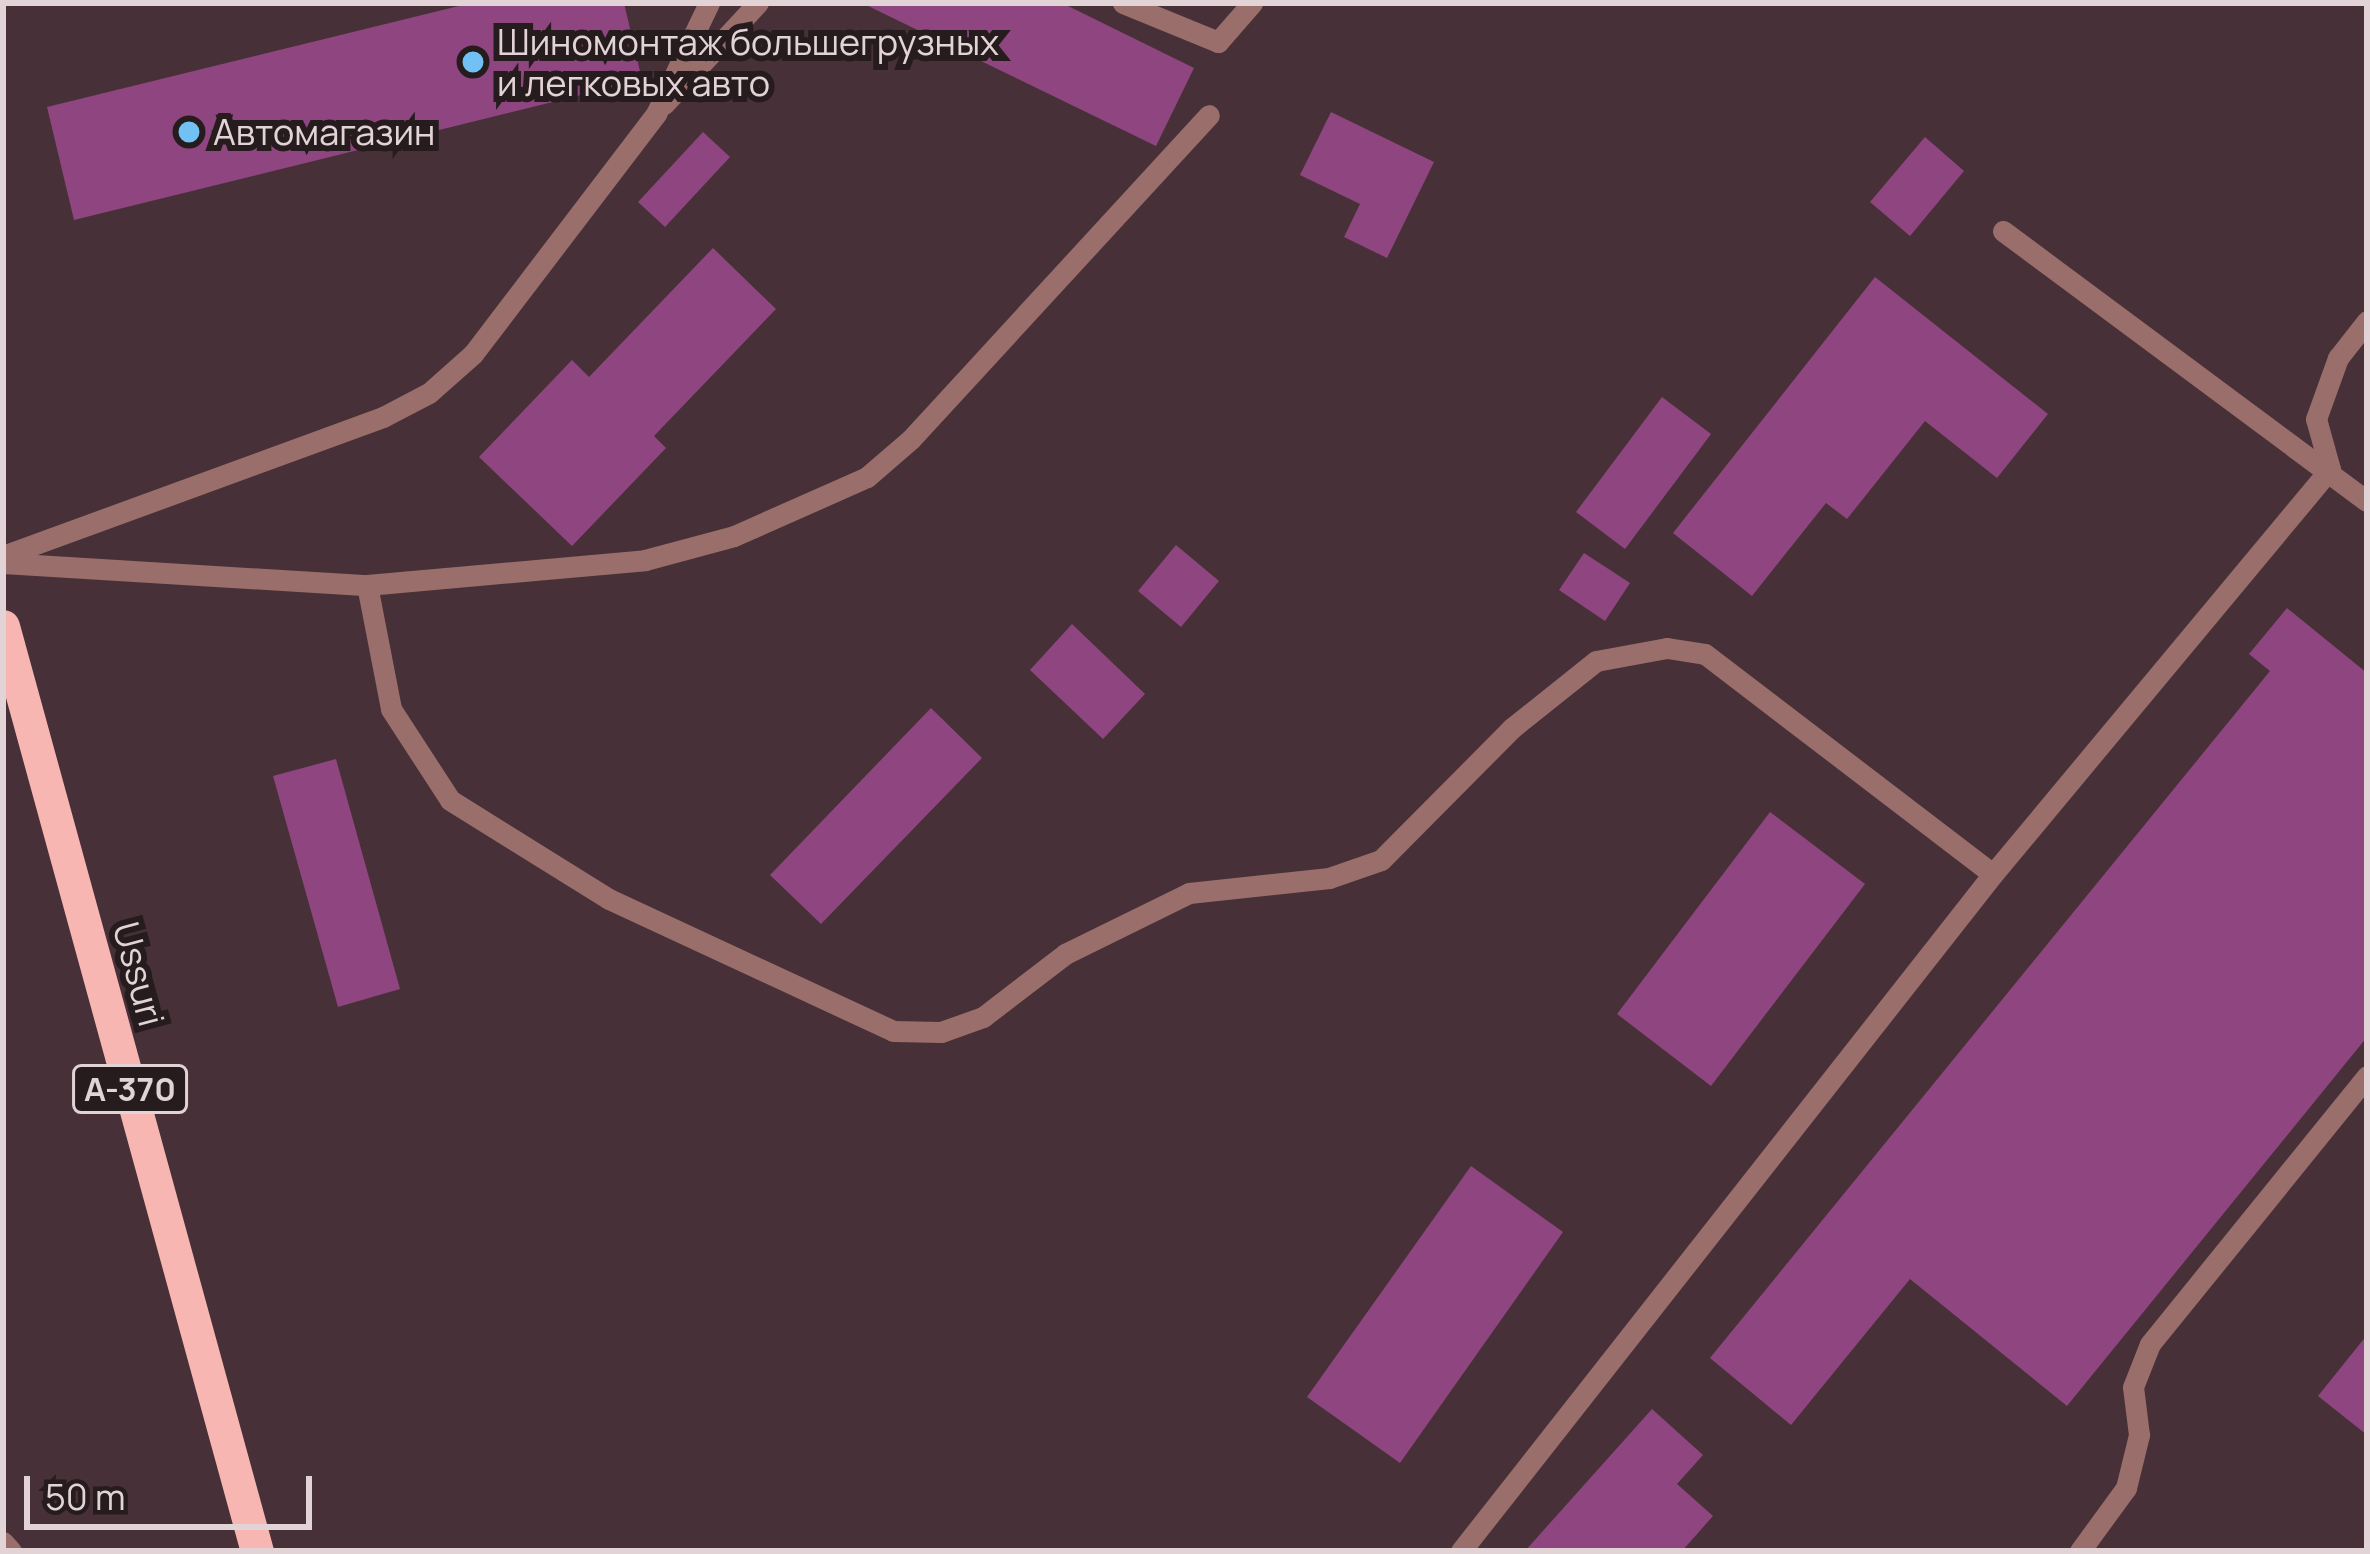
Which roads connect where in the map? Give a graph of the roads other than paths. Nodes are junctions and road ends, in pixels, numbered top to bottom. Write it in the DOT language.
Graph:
graph roads {
  1 [pos="709,3"];
  2 [pos="758,3"];
  3 [pos="1123,3"];
  4 [pos="1252,3"];
  5 [pos="656,114"];
  6 [pos="1209,115"];
  7 [pos="2002,231"];
  8 [pos="2367,321"];
  9 [pos="2330,470"];
  10 [pos="2367,501"];
  11 [pos="3,560"];
  12 [pos="367,585"];
  13 [pos="3,626"];
  14 [pos="1993,874"];
  15 [pos="2367,1076"];
  16 [pos="3,1542"];
  17 [pos="10,1551"];
  18 [pos="257,1551"];
  19 [pos="1461,1551"];
  20 [pos="2080,1551"];
  1 -- 5 [label="lane"];
  2 -- 5 [label="lane"];
  3 -- 4 [label="lane"];
  5 -- 11 [label="lane"];
  6 -- 12 [label="lane"];
  7 -- 9 [label="lane"];
  8 -- 9 [label="lane"];
  9 -- 10 [label="lane"];
  9 -- 14 [label="lane"];
  11 -- 12 [label="lane"];
  12 -- 14 [label="lane"];
  13 -- 18 [label="highway, Ussuri / А-370"];
  14 -- 19 [label="lane"];
  15 -- 20 [label="lane"];
  16 -- 17 [label="lane"];
}
